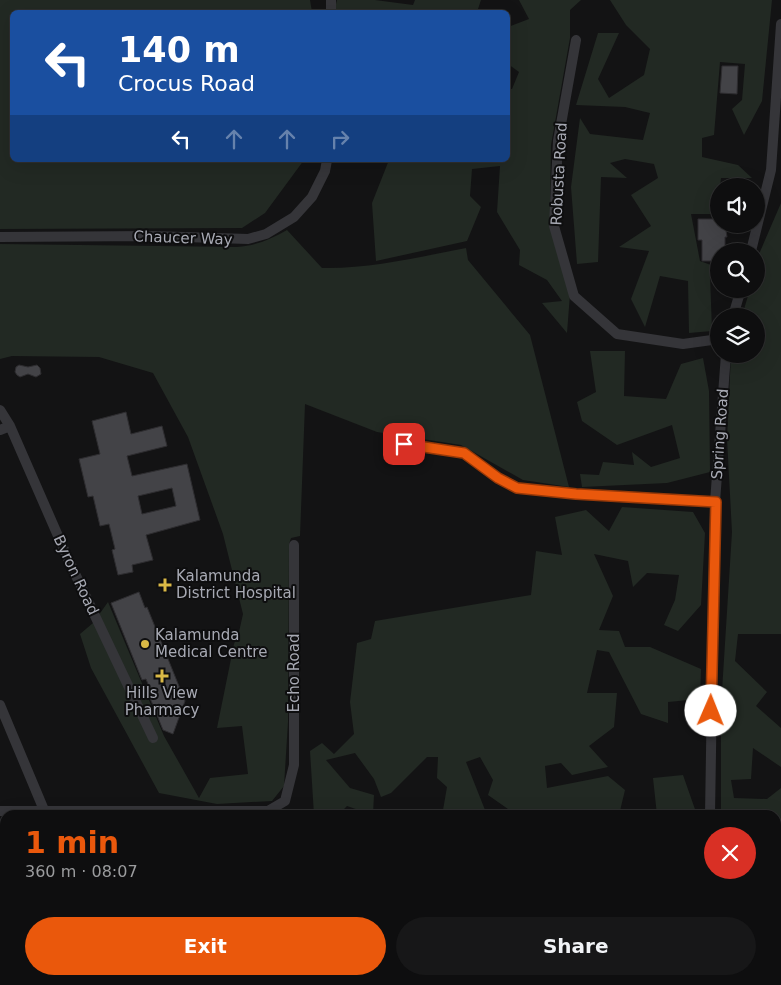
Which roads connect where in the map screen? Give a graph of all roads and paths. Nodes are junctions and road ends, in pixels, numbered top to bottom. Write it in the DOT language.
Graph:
graph roads {
  1 [pos="781,24"];
  2 [pos="576,40"];
  3 [pos="327,162"];
  4 [pos="0,237"];
  5 [pos="753,243"];
  6 [pos="710,340"];
  7 [pos="725,363"];
  8 [pos="0,410"];
  9 [pos="5,428"];
  10 [pos="404,444"];
  11 [pos="716,502"];
  12 [pos="294,545"];
  13 [pos="0,706"];
  14 [pos="154,738"];
  15 [pos="44,810"];
  16 [pos="270,810"];
  17 [pos="710,810"];
  1 -- 5 [label="street"];
  2 -- 6 [label="street, Robusta Road"];
  3 -- 4 [label="street, Chaucer Way"];
  7 -- 11 [label="street, Spring Road"];
  8 -- 9 [label="street, Byron Road"];
  9 -- 14 [label="street, Byron Road"];
  10 -- 11 [label="street"];
  11 -- 17 [label="street, Spring Road"];
  12 -- 16 [label="street, Echo Road"];
  13 -- 15 [label="street"];
}
